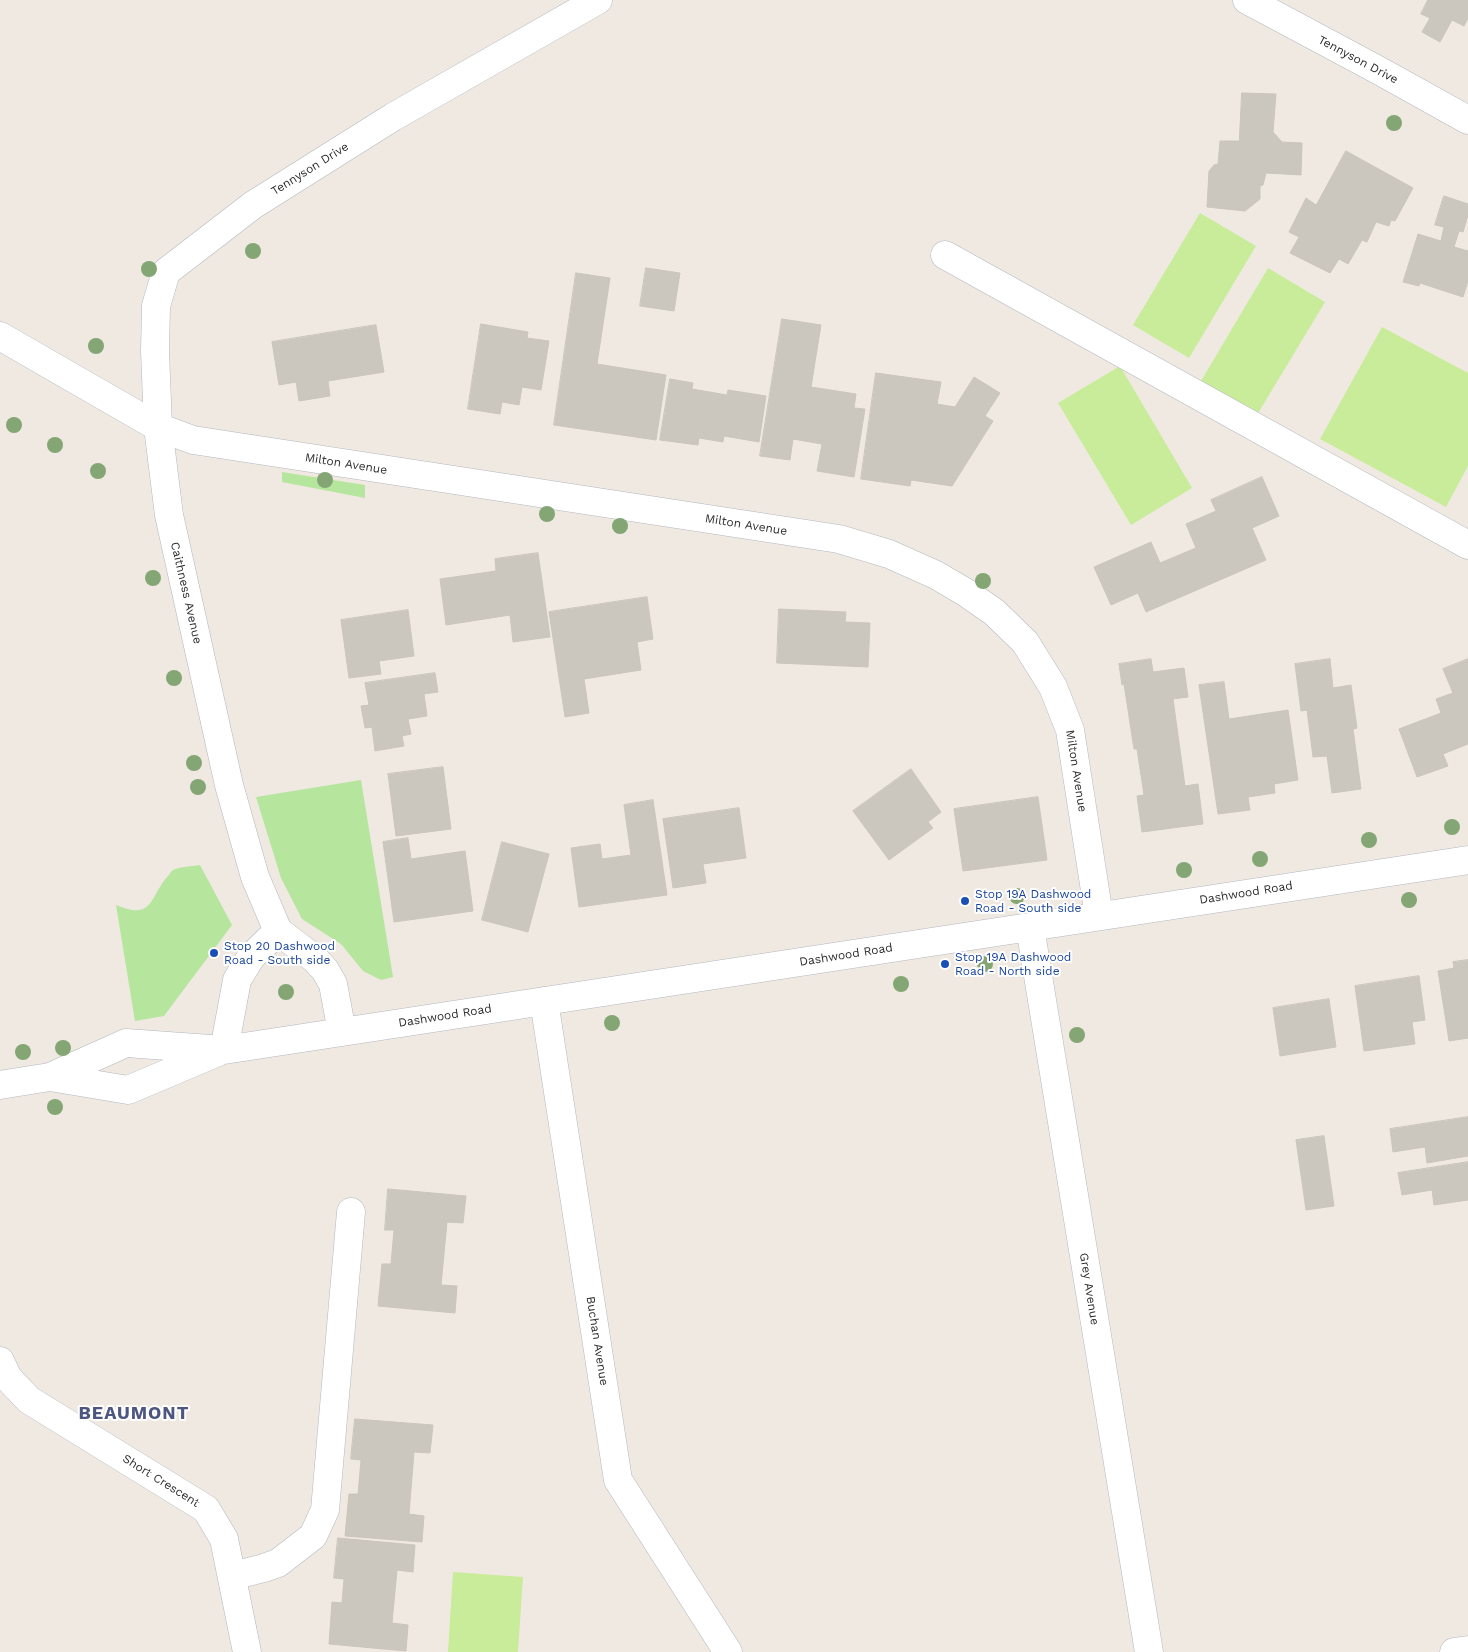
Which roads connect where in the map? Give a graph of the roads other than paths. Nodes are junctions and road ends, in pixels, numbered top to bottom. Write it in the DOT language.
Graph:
graph roads {
  1 [pos="598,0"];
  2 [pos="1247,0"];
  3 [pos="1468,120"];
  4 [pos="945,255"];
  5 [pos="0,336"];
  6 [pos="158,427"];
  7 [pos="1468,545"];
  8 [pos="1468,860"];
  9 [pos="1099,916"];
  10 [pos="1030,927"];
  11 [pos="278,931"];
  12 [pos="544,1001"];
  13 [pos="342,1032"];
  14 [pos="224,1050"];
  15 [pos="50,1077"];
  16 [pos="0,1085"];
  17 [pos="351,1212"];
  18 [pos="0,1361"];
  19 [pos="232,1576"];
  20 [pos="1468,1650"];
  21 [pos="247,1652"];
  22 [pos="728,1652"];
  23 [pos="1149,1652"];
  24 [pos="1454,1652"];
  1 -- 6 [label="street, Tennyson Drive"];
  2 -- 3 [label="street, Tennyson Drive"];
  4 -- 7 [label="street"];
  5 -- 6 [label="street"];
  6 -- 9 [label="street, Milton Avenue"];
  6 -- 11 [label="street, Caithness Avenue"];
  8 -- 9 [label="street, Dashwood Road"];
  9 -- 10 [label="street, Dashwood Road"];
  10 -- 12 [label="street, Dashwood Road"];
  10 -- 23 [label="street, Grey Avenue"];
  11 -- 13 [label="street, Caithness Avenue"];
  11 -- 14 [label="street"];
  12 -- 13 [label="street, Dashwood Road"];
  12 -- 22 [label="street, Buchan Avenue"];
  13 -- 14 [label="street, Dashwood Road"];
  14 -- 15 [label="street, Dashwood Road"];
  14 -- 15 [label="street, Dashwood Road"];
  15 -- 16 [label="street, Dashwood Road"];
  17 -- 19 [label="street"];
  18 -- 19 [label="street, Short Crescent"];
  19 -- 21 [label="street, Short Crescent"];
  20 -- 24 [label="street"];
}
